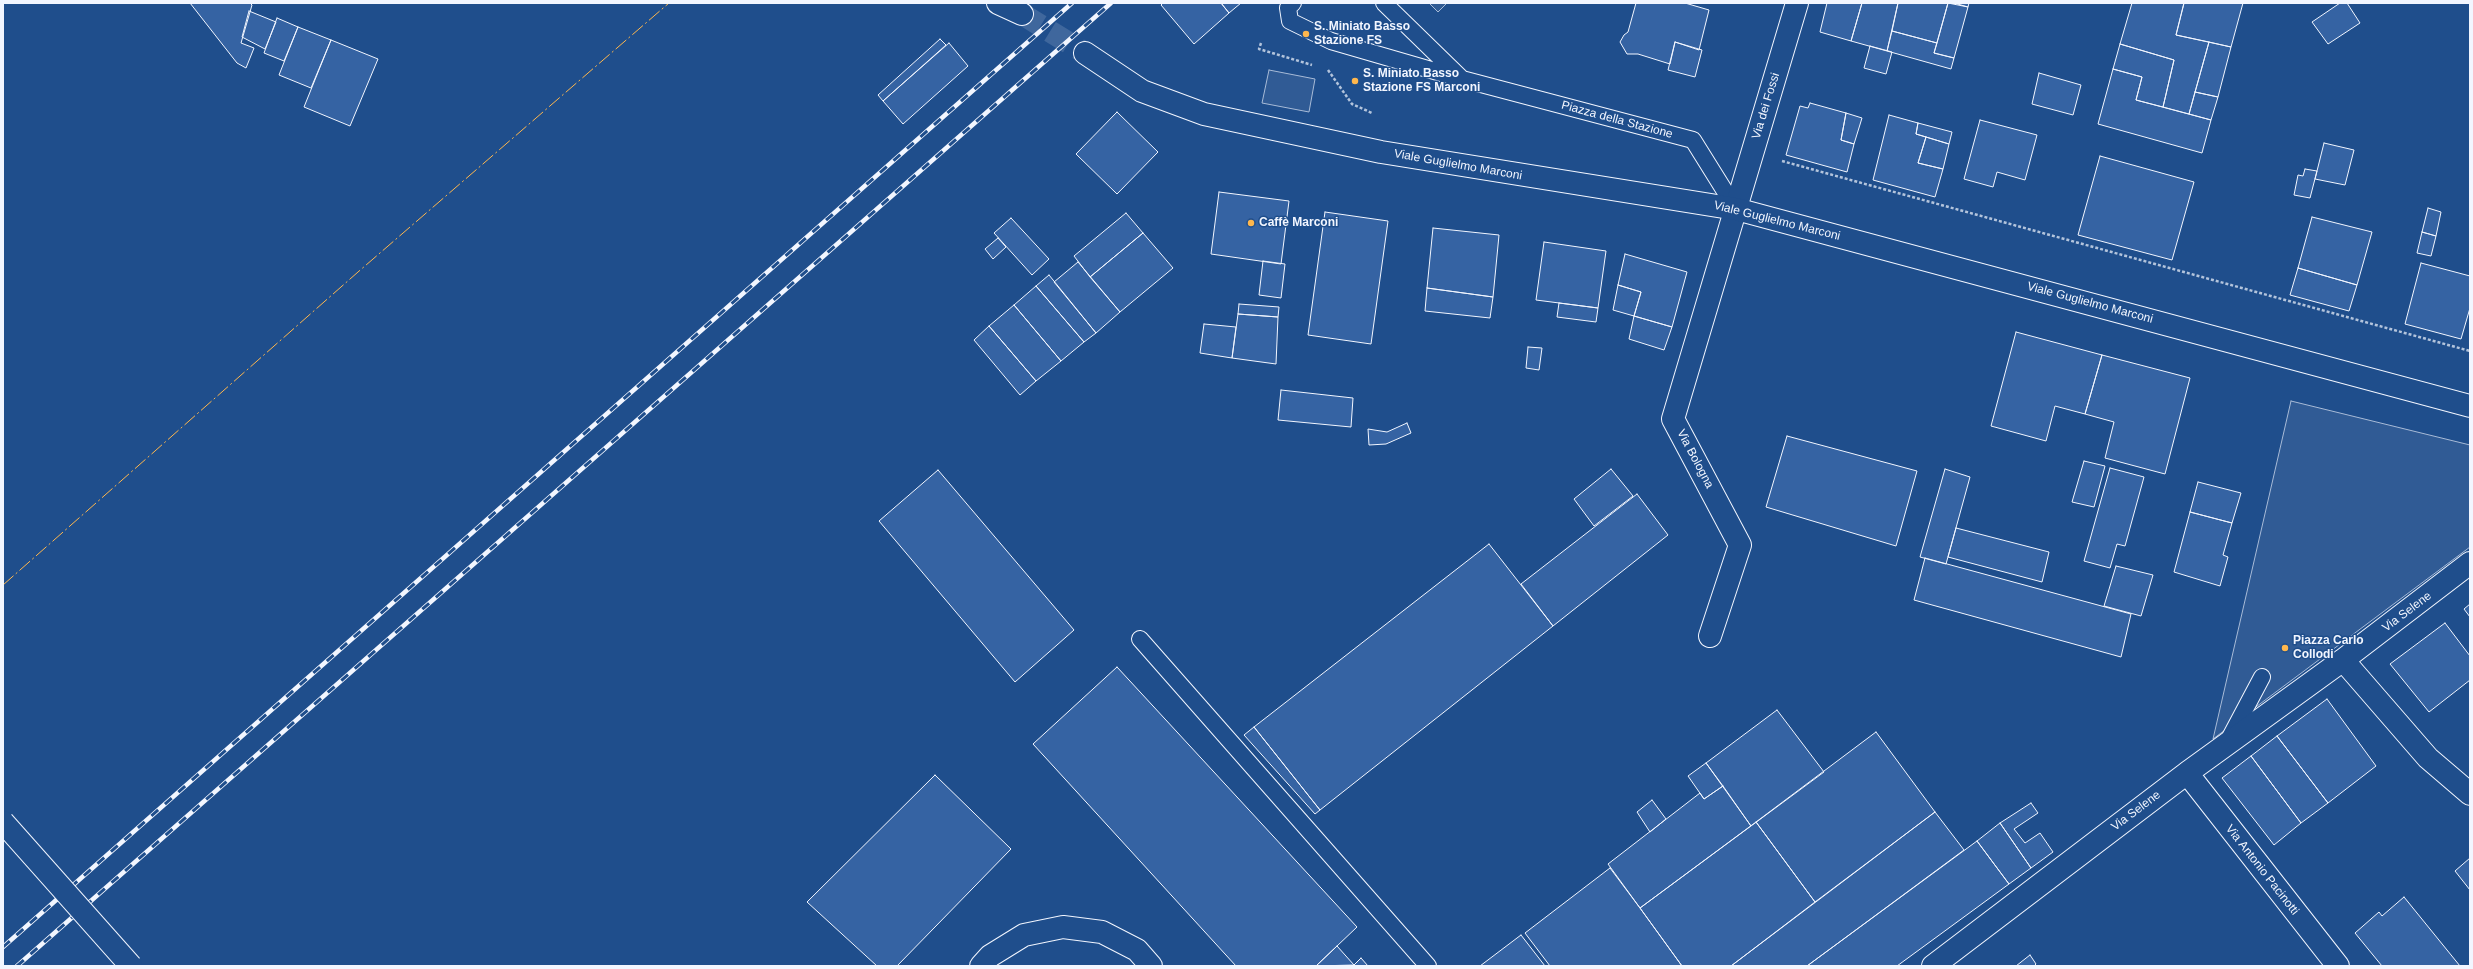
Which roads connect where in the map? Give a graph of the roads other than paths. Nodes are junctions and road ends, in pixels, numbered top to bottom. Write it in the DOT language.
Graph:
graph roads {
  1 [pos="998,3"];
  2 [pos="1293,3"];
  3 [pos="1384,3"];
  4 [pos="1797,3"];
  5 [pos="1022,14"];
  6 [pos="1085,53"];
  7 [pos="1462,79"];
  8 [pos="1736,209"];
  9 [pos="2470,406"];
  10 [pos="2470,563"];
  11 [pos="1710,636"];
  12 [pos="1140,639"];
  13 [pos="2343,660"];
  14 [pos="2262,677"];
  15 [pos="2227,744"];
  16 [pos="2187,773"];
  17 [pos="2470,794"];
  18 [pos="3,822"];
  19 [pos="131,966"];
  20 [pos="982,966"];
  21 [pos="1152,966"];
  22 [pos="1428,966"];
  23 [pos="1933,966"];
  24 [pos="2338,966"];
  1 -- 5 [label="street"];
  2 -- 7 [label="lane, Piazza della Stazione"];
  3 -- 7 [label="lane, Piazza della Stazione"];
  4 -- 8 [label="street, Via dei Fossi"];
  6 -- 8 [label="street, Viale Guglielmo Marconi"];
  7 -- 8 [label="lane, Piazza della Stazione"];
  8 -- 9 [label="street, Viale Guglielmo Marconi"];
  8 -- 11 [label="street, Via Bologna"];
  10 -- 13 [label="street, Via Selene"];
  12 -- 22 [label="lane"];
  13 -- 15 [label="street, Via Selene"];
  13 -- 17 [label="street"];
  14 -- 15 [label="lane"];
  15 -- 16 [label="street, Via Selene"];
  16 -- 23 [label="street, Via Selene"];
  16 -- 24 [label="street, Via Antonio Pacinotti"];
  18 -- 19 [label="street, bridge"];
  20 -- 21 [label="street"];
}
